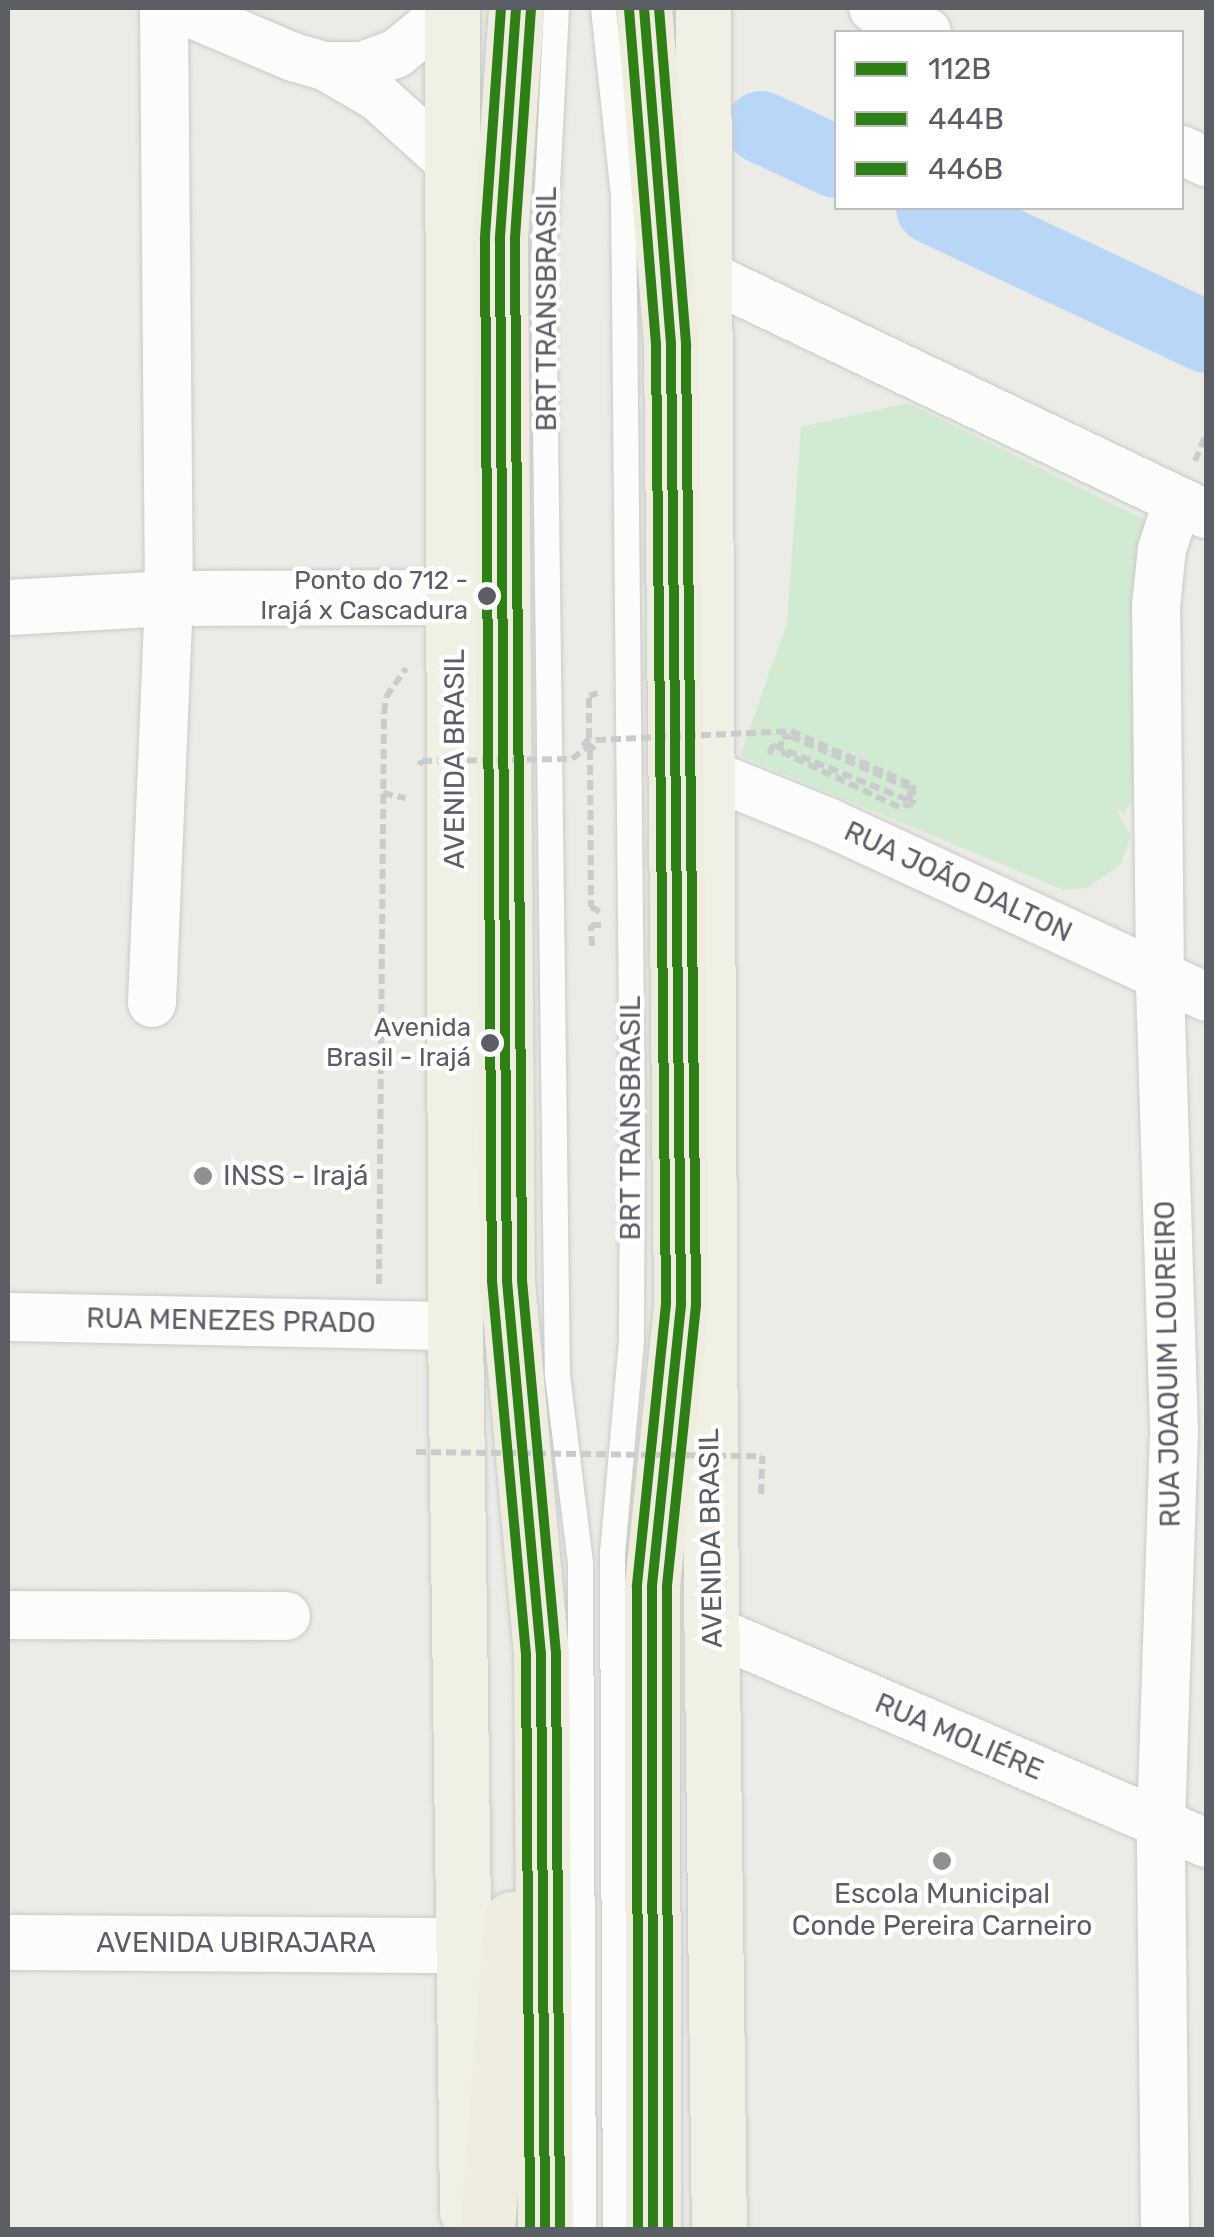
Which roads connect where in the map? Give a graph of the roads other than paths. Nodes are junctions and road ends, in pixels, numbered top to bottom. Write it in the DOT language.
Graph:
graph roads {
  1 [pos="164,8"];
  2 [pos="178,8"];
  3 [pos="452,8"];
  4 [pos="516,8"];
  5 [pos="556,8"];
  6 [pos="603,8"];
  7 [pos="644,8"];
  8 [pos="703,8"];
  9 [pos="873,8"];
  10 [pos="922,30"];
  11 [pos="325,66"];
  12 [pos="451,163"];
  13 [pos="702,273"];
  14 [pos="1192,507"];
  15 [pos="455,596"];
  16 [pos="169,598"];
  17 [pos="8,606"];
  18 [pos="707,773"];
  19 [pos="1160,976"];
  20 [pos="1206,996"];
  21 [pos="152,1003"];
  22 [pos="8,1317"];
  23 [pos="455,1326"];
  24 [pos="1190,1437"];
  25 [pos="8,1615"];
  26 [pos="286,1616"];
  27 [pos="712,1630"];
  28 [pos="541,1652"];
  29 [pos="1161,1824"];
  30 [pos="1206,1843"];
  31 [pos="8,1942"];
  32 [pos="465,1945"];
  33 [pos="467,2230"];
  34 [pos="487,2230"];
  35 [pos="545,2230"];
  36 [pos="583,2230"];
  37 [pos="616,2230"];
  38 [pos="653,2230"];
  39 [pos="720,2230"];
  40 [pos="1165,2230"];
  1 -- 16 [label="street"];
  2 -- 11 [label="street"];
  3 -- 11 [label="street"];
  3 -- 12 [label="highway, AVENIDA BRASIL"];
  4 -- 28 [label="highway, AVENIDA BRASIL"];
  5 -- 36 [label="lane, BRT TRANSBRASIL"];
  6 -- 37 [label="lane, BRT TRANSBRASIL"];
  7 -- 38 [label="highway, AVENIDA BRASIL"];
  8 -- 13 [label="highway, AVENIDA BRASIL"];
  9 -- 10 [label="street"];
  11 -- 12 [label="street"];
  12 -- 15 [label="highway, AVENIDA BRASIL"];
  13 -- 14 [label="street"];
  13 -- 18 [label="highway, AVENIDA BRASIL"];
  14 -- 19 [label="street, RUA JOAQUIM LOUREIRO"];
  15 -- 16 [label="street"];
  15 -- 23 [label="highway, AVENIDA BRASIL"];
  16 -- 17 [label="street"];
  16 -- 21 [label="street"];
  18 -- 19 [label="street, RUA JOÃO DALTON"];
  18 -- 27 [label="highway, AVENIDA BRASIL"];
  19 -- 20 [label="street, RUA JOÃO DALTON"];
  19 -- 24 [label="street, RUA JOAQUIM LOUREIRO"];
  22 -- 23 [label="street, RUA MENEZES PRADO"];
  23 -- 32 [label="highway, AVENIDA BRASIL"];
  24 -- 29 [label="street, RUA JOAQUIM LOUREIRO"];
  25 -- 26 [label="street"];
  27 -- 29 [label="street, RUA MOLIÉRE"];
  27 -- 39 [label="highway, AVENIDA BRASIL"];
  28 -- 34 [label="highway"];
  28 -- 35 [label="highway, AVENIDA BRASIL"];
  29 -- 30 [label="street, RUA MOLIÉRE"];
  29 -- 40 [label="street, RUA JOAQUIM LOUREIRO"];
  31 -- 32 [label="street, AVENIDA UBIRAJARA"];
  32 -- 33 [label="highway, AVENIDA BRASIL"];
}
